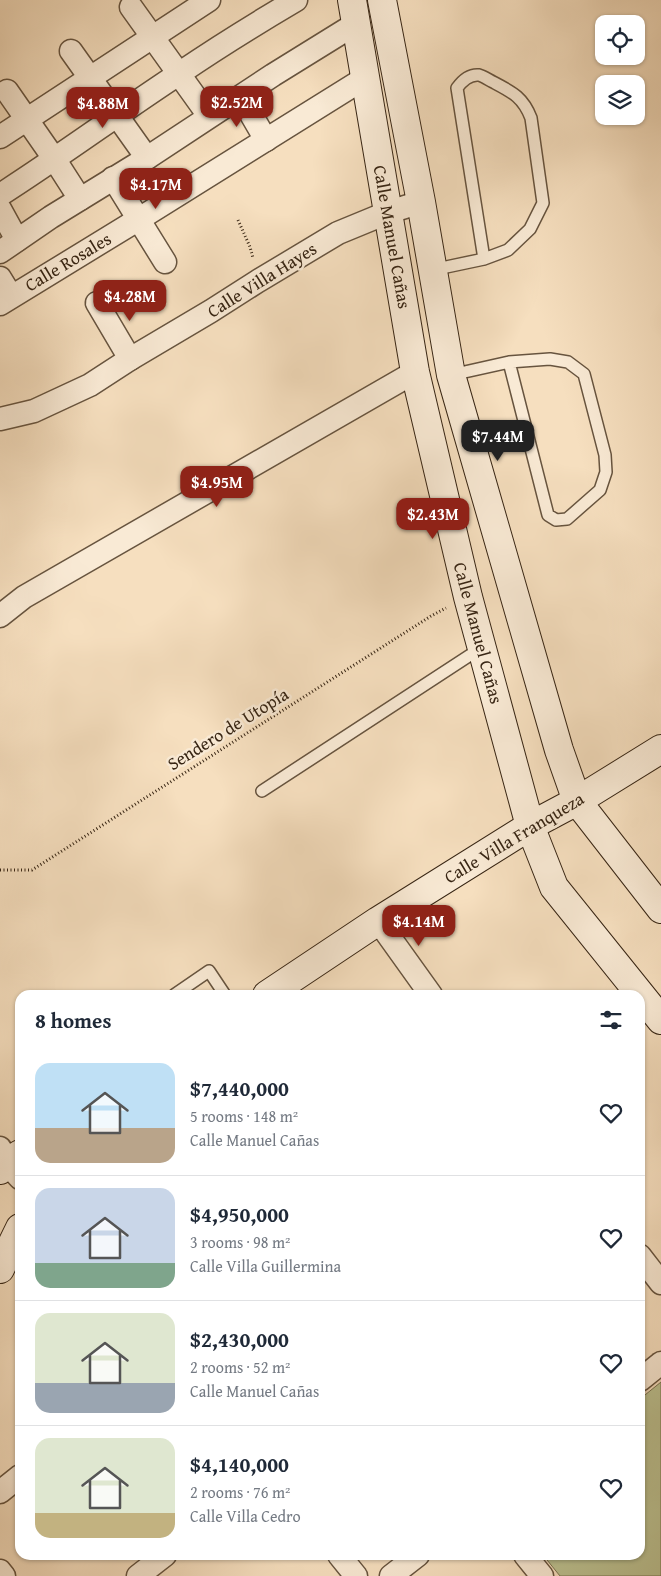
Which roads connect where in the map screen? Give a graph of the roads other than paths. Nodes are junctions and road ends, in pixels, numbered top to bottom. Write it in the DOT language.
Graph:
graph roads {
  1 [pos="210,0"];
  2 [pos="296,0"];
  3 [pos="382,0"];
  4 [pos="131,7"];
  5 [pos="354,12"];
  6 [pos="152,37"];
  7 [pos="71,51"];
  8 [pos="179,73"];
  9 [pos="90,77"];
  10 [pos="365,78"];
  11 [pos="7,92"];
  12 [pos="242,97"];
  13 [pos="118,116"];
  14 [pos="209,116"];
  15 [pos="28,120"];
  16 [pos="0,137"];
  17 [pos="266,140"];
  18 [pos="146,158"];
  19 [pos="55,160"];
  20 [pos="113,178"];
  21 [pos="0,195"];
  22 [pos="80,199"];
  23 [pos="421,202"];
  24 [pos="0,209"];
  25 [pos="389,212"];
  26 [pos="139,219"];
  27 [pos="8,246"];
  28 [pos="484,259"];
  29 [pos="165,262"];
  30 [pos="432,270"];
  31 [pos="4,293"];
  32 [pos="97,304"];
  33 [pos="130,359"];
  34 [pos="510,362"];
  35 [pos="415,372"];
  36 [pos="451,375"];
  37 [pos="0,418"];
  38 [pos="0,616"];
  39 [pos="482,648"];
  40 [pos="661,749"];
  41 [pos="262,791"];
  42 [pos="576,801"];
  43 [pos="530,826"];
  44 [pos="661,909"];
  45 [pos="378,921"];
  46 [pos="182,990"];
  47 [pos="222,990"];
  48 [pos="274,990"];
  49 [pos="421,990"];
  50 [pos="637,990"];
  51 [pos="645,1000"];
  52 [pos="661,1020"];
  53 [pos="15,1238"];
  54 [pos="645,1262"];
  55 [pos="0,1269"];
  56 [pos="661,1283"];
  57 [pos="661,1363"];
  58 [pos="645,1376"];
  59 [pos="15,1480"];
  60 [pos="0,1492"];
  61 [pos="159,1560"];
  62 [pos="343,1560"];
  63 [pos="412,1560"];
  64 [pos="529,1560"];
  65 [pos="0,1571"];
  66 [pos="4,1576"];
  67 [pos="138,1576"];
  68 [pos="356,1576"];
  69 [pos="391,1576"];
  70 [pos="542,1576"];
  1 -- 6 [label="street"];
  2 -- 8 [label="street"];
  3 -- 23 [label="street, Calle Manuel Cañas"];
  4 -- 6 [label="street"];
  5 -- 10 [label="street, Calle Manuel Cañas"];
  5 -- 12 [label="street"];
  6 -- 8 [label="street"];
  6 -- 9 [label="street"];
  7 -- 9 [label="street"];
  8 -- 13 [label="street"];
  8 -- 14 [label="street"];
  9 -- 13 [label="street"];
  9 -- 15 [label="street"];
  10 -- 17 [label="street, Calle Rosales"];
  10 -- 25 [label="street, Calle Manuel Cañas"];
  11 -- 15 [label="street"];
  12 -- 14 [label="street"];
  12 -- 17 [label="street"];
  13 -- 18 [label="street"];
  13 -- 19 [label="street"];
  14 -- 18 [label="street"];
  15 -- 16 [label="street"];
  15 -- 19 [label="street"];
  17 -- 26 [label="street, Calle Rosales"];
  18 -- 20 [label="street"];
  19 -- 21 [label="street"];
  19 -- 22 [label="street"];
  20 -- 22 [label="street"];
  20 -- 26 [label="street"];
  22 -- 27 [label="street"];
  23 -- 25 [label="street, Calle Villa Hayes"];
  23 -- 30 [label="street, Calle Manuel Cañas"];
  24 -- 27 [label="street"];
  25 -- 33 [label="street, Calle Villa Hayes"];
  25 -- 35 [label="street, Calle Manuel Cañas"];
  26 -- 29 [label="street"];
  26 -- 31 [label="street, Calle Rosales"];
  28 -- 28 [label="lane"];
  28 -- 30 [label="lane"];
  30 -- 36 [label="street, Calle Manuel Cañas"];
  32 -- 33 [label="street"];
  33 -- 37 [label="street, Calle Villa Hayes"];
  34 -- 34 [label="lane"];
  34 -- 36 [label="lane"];
  35 -- 38 [label="street"];
  35 -- 39 [label="street, Calle Manuel Cañas"];
  36 -- 42 [label="street, Calle Manuel Cañas"];
  39 -- 41 [label="lane"];
  39 -- 43 [label="street, Calle Manuel Cañas"];
  40 -- 42 [label="street, Calle Villa Franqueza"];
  42 -- 43 [label="street, Calle Villa Franqueza"];
  42 -- 44 [label="street, Calle Manuel Cañas"];
  43 -- 45 [label="street, Calle Villa Franqueza"];
  43 -- 50 [label="street, Calle Manuel Cañas"];
  45 -- 48 [label="street, Calle Villa Franqueza"];
  45 -- 49 [label="street"];
  46 -- 47 [label="lane"];
  51 -- 52 [label="street, Calle Manuel Cañas"];
  53 -- 55 [label="street"];
  54 -- 56 [label="street"];
  57 -- 58 [label="street"];
  59 -- 60 [label="street"];
  61 -- 67 [label="street"];
  62 -- 68 [label="street"];
  63 -- 69 [label="street"];
  64 -- 70 [label="street"];
  65 -- 66 [label="street"];
}
